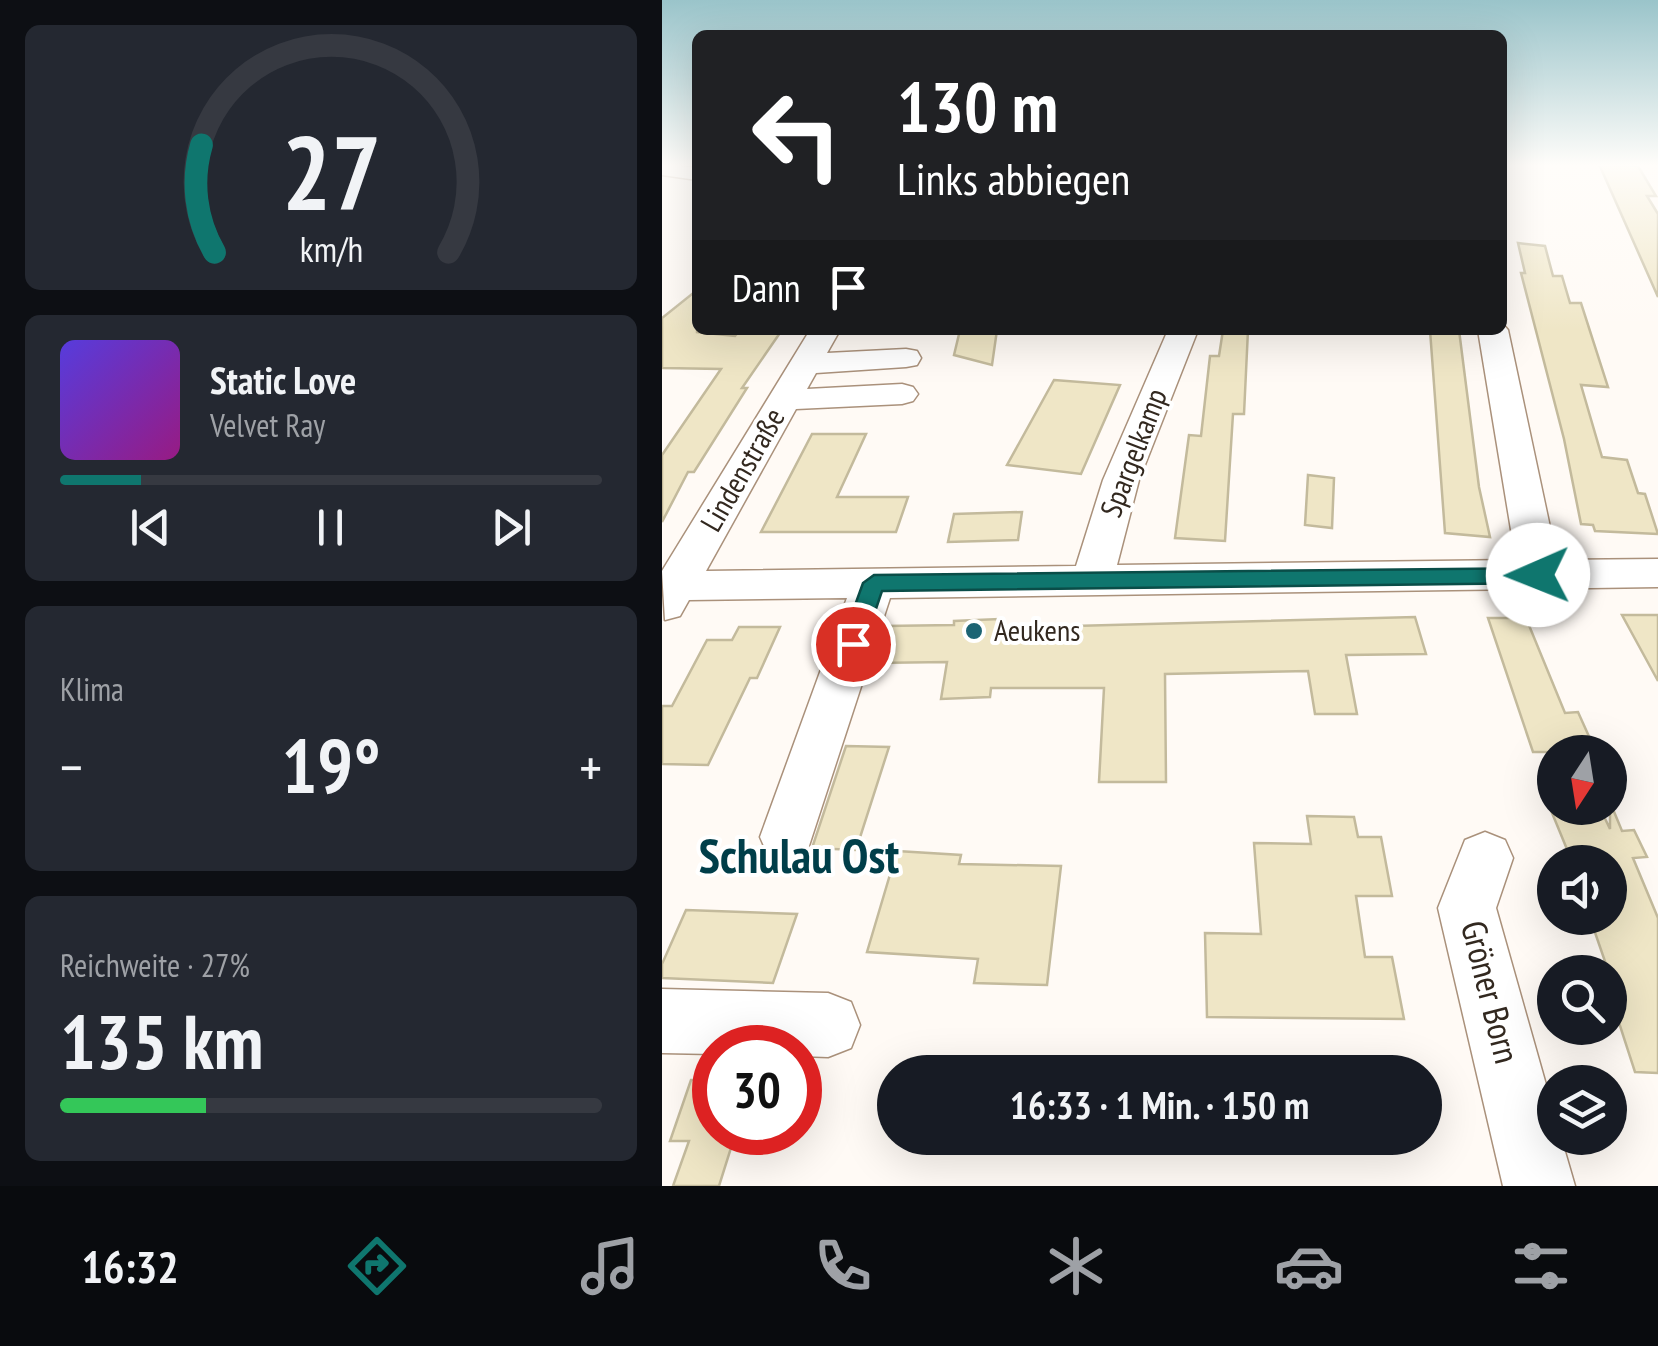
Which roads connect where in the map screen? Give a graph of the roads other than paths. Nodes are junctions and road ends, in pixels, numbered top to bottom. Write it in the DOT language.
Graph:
graph roads {
  1 [pos="822,335"];
  2 [pos="1181,335"];
  3 [pos="1494,335"];
  4 [pos="906,358"];
  5 [pos="804,364"];
  6 [pos="902,394"];
  7 [pos="784,400"];
  8 [pos="1658,573"];
  9 [pos="1538,575"];
  10 [pos="1095,580"];
  11 [pos="874,583"];
  12 [pos="667,594"];
  13 [pos="786,837"];
  14 [pos="1484,858"];
  15 [pos="662,1022"];
  16 [pos="828,1025"];
  17 [pos="1539,1186"];
  1 -- 5 [label="street, Lindenstraße"];
  2 -- 10 [label="street, Spargelkamp"];
  3 -- 9 [label="street"];
  4 -- 5 [label="street"];
  5 -- 7 [label="street, Lindenstraße"];
  6 -- 7 [label="street"];
  7 -- 12 [label="street, Lindenstraße"];
  8 -- 9 [label="street"];
  9 -- 10 [label="street"];
  10 -- 11 [label="street"];
  11 -- 12 [label="street"];
  11 -- 13 [label="street"];
  14 -- 17 [label="street, Gröner Born"];
  15 -- 16 [label="street"];
}
